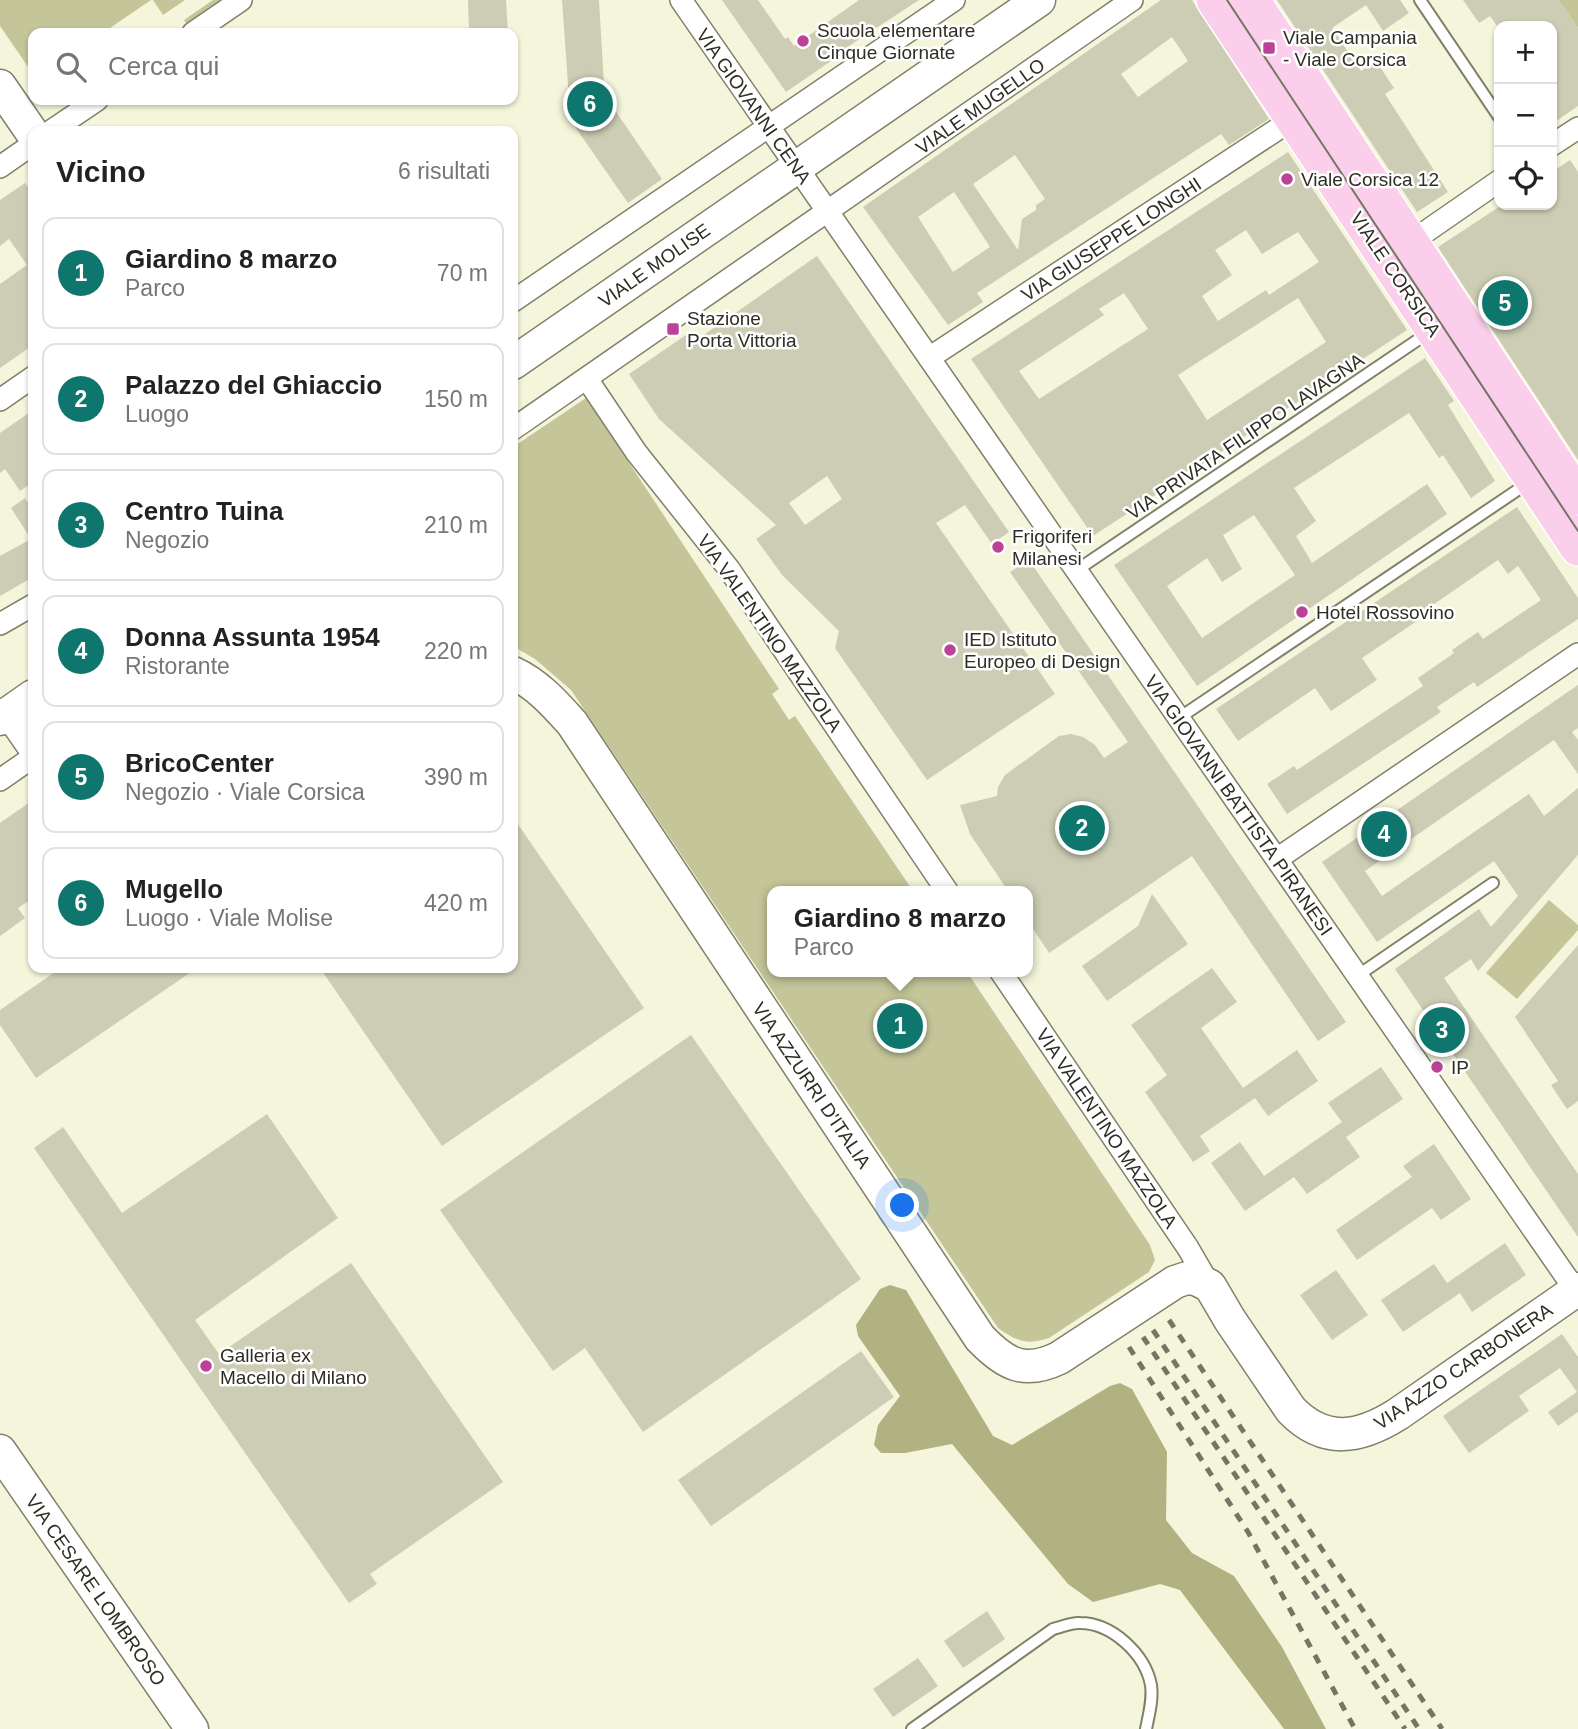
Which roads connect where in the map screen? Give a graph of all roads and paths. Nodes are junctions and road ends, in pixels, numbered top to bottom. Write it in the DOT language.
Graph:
graph roads {
  1 [pos="241,0"];
  2 [pos="681,0"];
  3 [pos="954,0"];
  4 [pos="1039,0"];
  5 [pos="1132,0"];
  6 [pos="1214,0"];
  7 [pos="1252,0"];
  8 [pos="1420,0"];
  9 [pos="200,28"];
  10 [pos="0,86"];
  11 [pos="90,105"];
  12 [pos="1494,110"];
  13 [pos="1293,120"];
  14 [pos="58,126"];
  15 [pos="28,127"];
  16 [pos="768,127"];
  17 [pos="1578,128"];
  18 [pos="1557,142"];
  19 [pos="28,147"];
  20 [pos="0,167"];
  21 [pos="796,167"];
  22 [pos="1494,184"];
  23 [pos="828,212"];
  24 [pos="1411,242"];
  25 [pos="518,298"];
  26 [pos="1433,330"];
  27 [pos="929,358"];
  28 [pos="518,360"];
  29 [pos="587,379"];
  30 [pos="28,380"];
  31 [pos="0,400"];
  32 [pos="518,426"];
  33 [pos="1532,480"];
  34 [pos="1578,497"];
  35 [pos="1578,548"];
  36 [pos="1076,570"];
  37 [pos="28,608"];
  38 [pos="5,619"];
  39 [pos="1578,654"];
  40 [pos="518,676"];
  41 [pos="11,706"];
  42 [pos="1179,718"];
  43 [pos="28,736"];
  44 [pos="28,760"];
  45 [pos="0,780"];
  46 [pos="1277,859"];
  47 [pos="1493,883"];
  48 [pos="944,886"];
  49 [pos="1357,976"];
  50 [pos="1004,977"];
  51 [pos="1210,1286"];
  52 [pos="1577,1291"];
  53 [pos="1158,1294"];
  54 [pos="1230,1320"];
  55 [pos="2,1459"];
  56 [pos="192,1729"];
  57 [pos="912,1729"];
  58 [pos="1146,1729"];
  1 -- 9 [label="street"];
  2 -- 16 [label="street, VIA GIOVANNI CENA"];
  3 -- 16 [label="street"];
  4 -- 21 [label="street"];
  5 -- 23 [label="street, VIALE MUGELLO"];
  6 -- 13 [label="main road, VIALE CORSICA"];
  7 -- 24 [label="main road, VIALE CORSICA"];
  8 -- 12 [label="lane"];
  10 -- 15 [label="street"];
  11 -- 14 [label="street"];
  13 -- 26 [label="main road, VIALE CORSICA"];
  13 -- 27 [label="street, VIA GIUSEPPE LONGHI"];
  16 -- 21 [label="street, VIA GIOVANNI CENA"];
  16 -- 25 [label="street"];
  17 -- 18 [label="street"];
  19 -- 20 [label="street"];
  21 -- 23 [label="street, VIA GIOVANNI CENA"];
  21 -- 28 [label="street, VIALE MOLISE"];
  22 -- 24 [label="street"];
  23 -- 27 [label="street, VIA GIOVANNI BATTISTA PIRANESI"];
  23 -- 29 [label="street"];
  24 -- 34 [label="main road, VIALE CORSICA"];
  26 -- 33 [label="main road, VIALE CORSICA"];
  26 -- 36 [label="lane, VIA PRIVATA FILIPPO LAVAGNA"];
  27 -- 36 [label="street, VIA GIOVANNI BATTISTA PIRANESI"];
  29 -- 32 [label="street"];
  29 -- 48 [label="street, VIA VALENTINO MAZZOLA"];
  30 -- 31 [label="street"];
  33 -- 35 [label="main road, VIALE CORSICA"];
  33 -- 42 [label="lane"];
  36 -- 42 [label="street, VIA GIOVANNI BATTISTA PIRANESI"];
  37 -- 38 [label="street"];
  39 -- 46 [label="street"];
  40 -- 53 [label="street, VIA AZZURRI D'ITALIA"];
  41 -- 43 [label="street"];
  42 -- 46 [label="street, VIA GIOVANNI BATTISTA PIRANESI"];
  44 -- 45 [label="street"];
  46 -- 49 [label="street, VIA GIOVANNI BATTISTA PIRANESI"];
  47 -- 49 [label="lane"];
  49 -- 52 [label="street, VIA GIOVANNI BATTISTA PIRANESI"];
  50 -- 51 [label="street, VIA VALENTINO MAZZOLA"];
  51 -- 53 [label="street, VIA AZZURRI D'ITALIA"];
  51 -- 54 [label="street, VIA AZZO CARBONERA"];
  52 -- 54 [label="street, VIA AZZO CARBONERA"];
  53 -- 54 [label="street, VIA AZZURRI D'ITALIA"];
  55 -- 56 [label="street, VIA CESARE LOMBROSO"];
  57 -- 58 [label="lane"];
}
